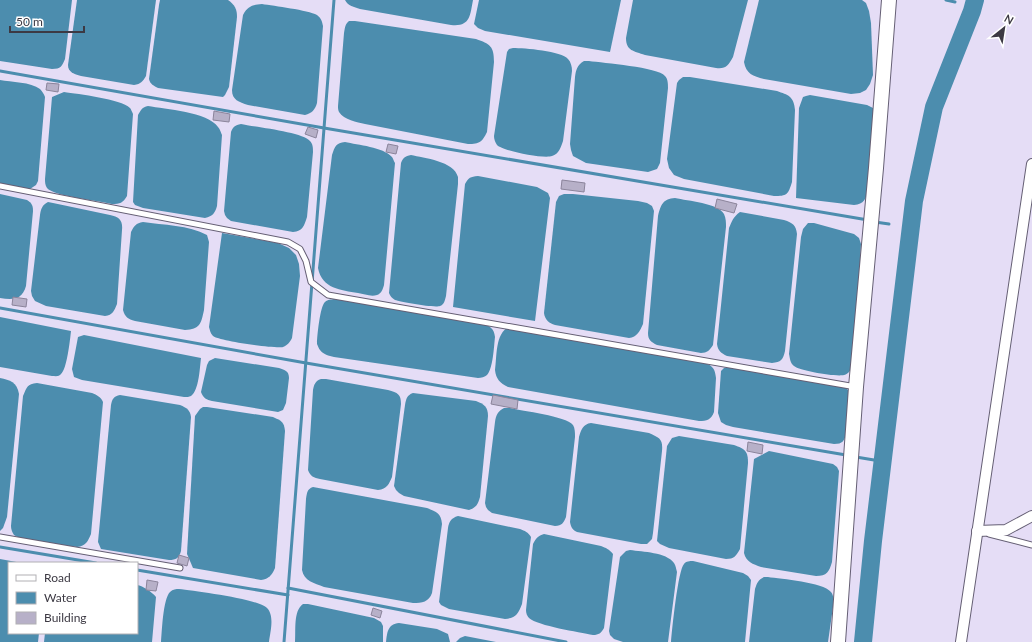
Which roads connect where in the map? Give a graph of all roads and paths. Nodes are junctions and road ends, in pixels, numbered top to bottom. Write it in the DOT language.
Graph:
graph roads {
  1 [pos="889,0"];
  2 [pos="1032,164"];
  3 [pos="0,186"];
  4 [pos="856,387"];
  5 [pos="1032,516"];
  6 [pos="977,531"];
  7 [pos="0,537"];
  8 [pos="1032,545"];
  9 [pos="180,568"];
  10 [pos="838,642"];
  11 [pos="961,642"];
  1 -- 4 [label="street"];
  2 -- 6 [label="street"];
  3 -- 4 [label="lane"];
  4 -- 10 [label="street"];
  5 -- 6 [label="street"];
  6 -- 8 [label="lane"];
  6 -- 11 [label="street"];
  7 -- 9 [label="lane"];
}
